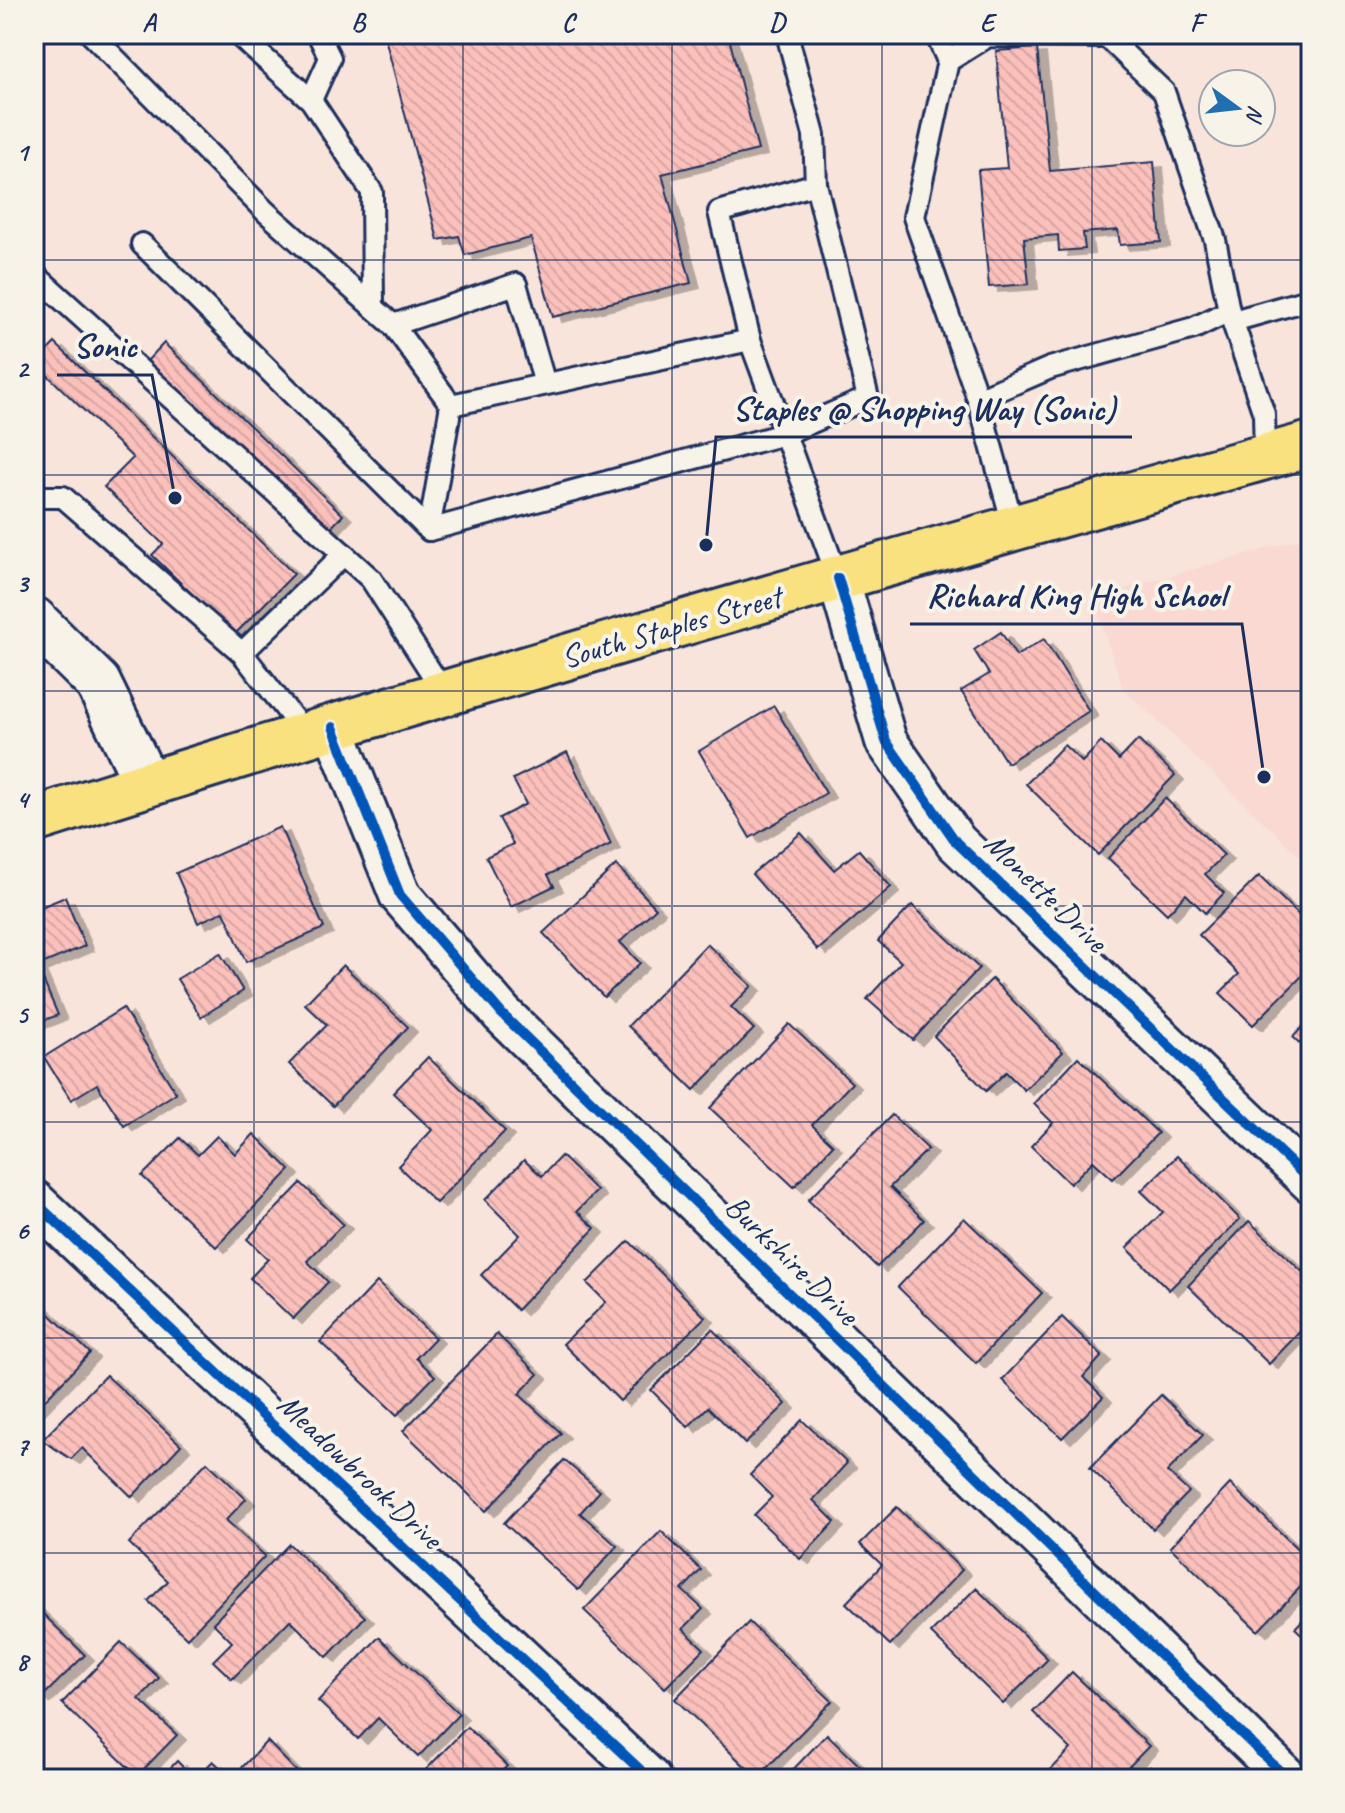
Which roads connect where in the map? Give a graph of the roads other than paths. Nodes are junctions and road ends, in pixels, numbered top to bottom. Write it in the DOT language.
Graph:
graph roads {
  1 [pos="91,34"];
  2 [pos="237,34"];
  3 [pos="318,34"];
  4 [pos="787,34"];
  5 [pos="936,34"];
  6 [pos="948,61"];
  7 [pos="311,100"];
  8 [pos="816,184"];
  9 [pos="142,244"];
  10 [pos="34,274"];
  11 [pos="1311,299"];
  12 [pos="373,307"];
  13 [pos="1231,316"];
  14 [pos="393,325"];
  15 [pos="750,340"];
  16 [pos="545,384"];
  17 [pos="978,399"];
  18 [pos="451,405"];
  19 [pos="784,434"];
  20 [pos="1311,444"];
  21 [pos="1265,457"];
  22 [pos="34,497"];
  23 [pos="1014,528"];
  24 [pos="429,530"];
  25 [pos="344,554"];
  26 [pos="838,578"];
  27 [pos="34,620"];
  28 [pos="242,653"];
  29 [pos="445,694"];
  30 [pos="320,731"];
  31 [pos="147,784"];
  32 [pos="34,820"];
  33 [pos="1311,1182"];
  34 [pos="34,1201"];
  35 [pos="650,1779"];
  36 [pos="1288,1779"];
  1 -- 12 [label="lane"];
  2 -- 7 [label="lane"];
  3 -- 7 [label="lane"];
  4 -- 8 [label="lane"];
  5 -- 6 [label="lane"];
  6 -- 13 [label="lane"];
  6 -- 17 [label="lane"];
  7 -- 12 [label="lane"];
  8 -- 15 [label="lane"];
  8 -- 19 [label="lane"];
  9 -- 24 [label="lane"];
  10 -- 25 [label="lane"];
  11 -- 13 [label="lane"];
  12 -- 14 [label="lane"];
  13 -- 17 [label="lane"];
  13 -- 21 [label="lane"];
  14 -- 16 [label="lane"];
  14 -- 18 [label="lane"];
  15 -- 16 [label="lane"];
  15 -- 19 [label="lane"];
  16 -- 18 [label="lane"];
  17 -- 23 [label="lane"];
  18 -- 24 [label="lane"];
  19 -- 24 [label="lane"];
  19 -- 26 [label="lane"];
  20 -- 21 [label="main road, South Staples Street"];
  21 -- 23 [label="main road, South Staples Street"];
  22 -- 28 [label="lane"];
  23 -- 26 [label="main road, South Staples Street"];
  25 -- 28 [label="lane"];
  25 -- 29 [label="lane"];
  26 -- 29 [label="main road, South Staples Street"];
  26 -- 33 [label="street, Monette Drive"];
  27 -- 31 [label="street"];
  28 -- 30 [label="lane"];
  29 -- 30 [label="main road, South Staples Street"];
  30 -- 31 [label="main road, South Staples Street"];
  30 -- 36 [label="street, Burkshire Drive"];
  31 -- 32 [label="main road, South Staples Street"];
  34 -- 35 [label="street, Meadowbrook Drive"];
}
